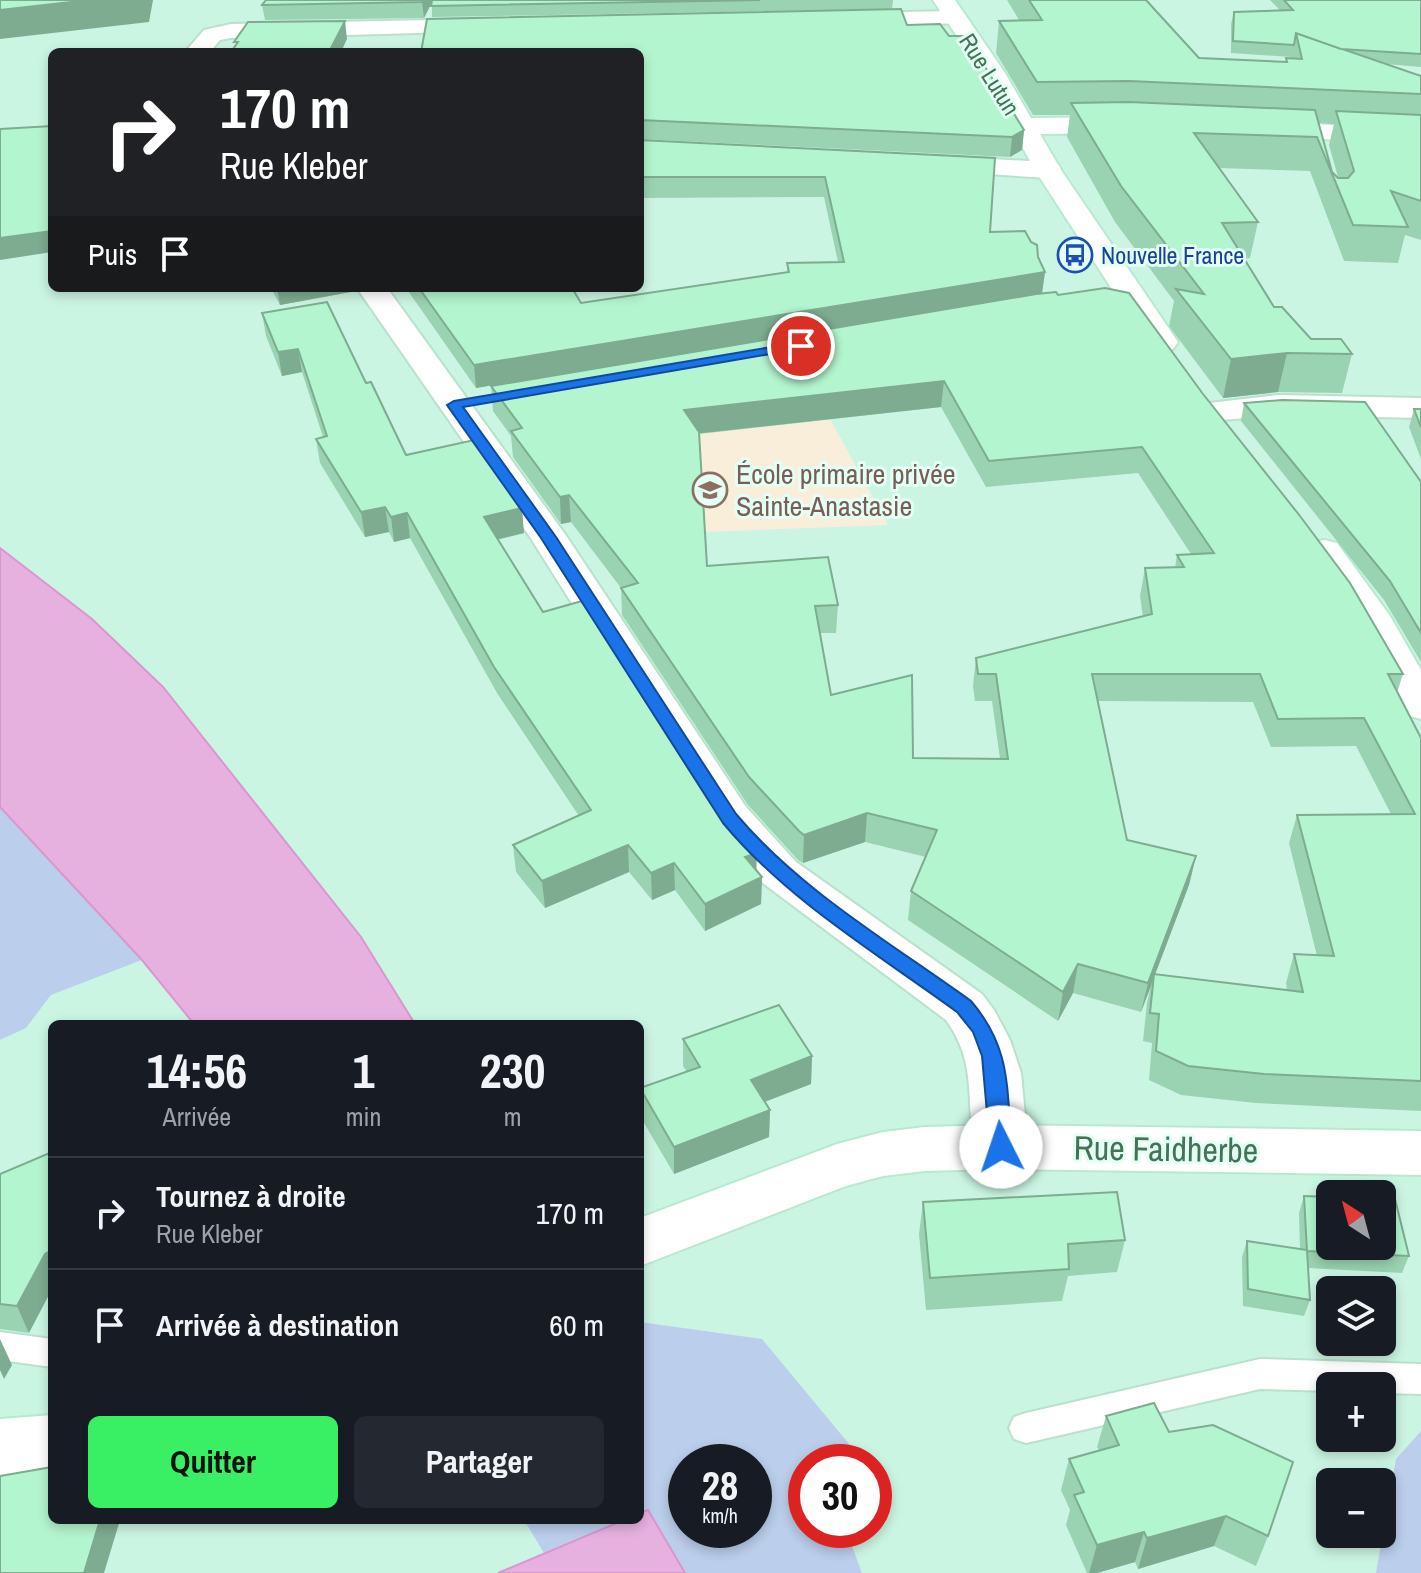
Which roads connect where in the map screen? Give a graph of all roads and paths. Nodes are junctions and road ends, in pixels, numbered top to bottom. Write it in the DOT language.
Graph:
graph roads {
  1 [pos="950,9"];
  2 [pos="818,21"];
  3 [pos="501,26"];
  4 [pos="422,27"];
  5 [pos="201,48"];
  6 [pos="413,48"];
  7 [pos="1157,126"];
  8 [pos="1228,128"];
  9 [pos="1421,138"];
  10 [pos="1035,148"];
  11 [pos="907,163"];
  12 [pos="376,292"];
  13 [pos="1095,299"];
  14 [pos="1132,300"];
  15 [pos="1196,389"];
  16 [pos="1421,408"];
  17 [pos="1237,443"];
  18 [pos="1303,524"];
  19 [pos="1421,706"];
  20 [pos="1001,1147"];
  21 [pos="1421,1153"];
  22 [pos="644,1240"];
  23 [pos="0,1346"];
  24 [pos="48,1352"];
  25 [pos="1421,1379"];
  26 [pos="1026,1428"];
  27 [pos="48,1444"];
  28 [pos="0,1448"];
  1 -- 2 [label="street"];
  1 -- 10 [label="street, Rue Lutun"];
  3 -- 4 [label="street"];
  4 -- 5 [label="street"];
  4 -- 6 [label="street"];
  7 -- 10 [label="street"];
  8 -- 9 [label="street"];
  10 -- 11 [label="street"];
  10 -- 14 [label="street, Rue Lutun"];
  12 -- 20 [label="street"];
  13 -- 14 [label="street"];
  14 -- 15 [label="street, Rue Lutun"];
  15 -- 16 [label="street"];
  15 -- 17 [label="street, Rue Lutun"];
  18 -- 19 [label="street"];
  20 -- 21 [label="street, Rue Faidherbe"];
  20 -- 22 [label="street, Rue Faidherbe"];
  23 -- 24 [label="lane"];
  25 -- 26 [label="lane"];
  27 -- 28 [label="street"];
}
